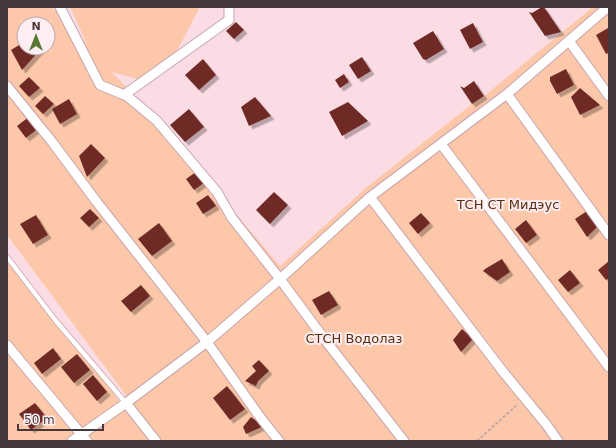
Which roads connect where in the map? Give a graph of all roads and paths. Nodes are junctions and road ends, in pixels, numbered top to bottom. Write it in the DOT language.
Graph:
graph roads {
  1 [pos="60,7"];
  2 [pos="229,7"];
  3 [pos="608,7"];
  4 [pos="569,41"];
  5 [pos="7,86"];
  6 [pos="507,94"];
  7 [pos="124,95"];
  8 [pos="609,96"];
  9 [pos="441,144"];
  10 [pos="370,197"];
  11 [pos="609,235"];
  12 [pos="7,257"];
  13 [pos="280,279"];
  14 [pos="207,342"];
  15 [pos="7,345"];
  16 [pos="609,367"];
  17 [pos="525,398"];
  18 [pos="126,402"];
  19 [pos="84,437"];
  20 [pos="72,441"];
  21 [pos="156,441"];
  22 [pos="279,441"];
  23 [pos="404,441"];
  24 [pos="477,441"];
  25 [pos="558,441"];
  1 -- 7 [label="street"];
  2 -- 7 [label="street"];
  3 -- 4 [label="street"];
  4 -- 6 [label="street"];
  4 -- 8 [label="street"];
  5 -- 14 [label="street"];
  6 -- 9 [label="street"];
  6 -- 11 [label="street"];
  7 -- 13 [label="street"];
  9 -- 10 [label="street"];
  9 -- 16 [label="street"];
  10 -- 13 [label="street"];
  10 -- 17 [label="street"];
  12 -- 18 [label="lane"];
  13 -- 14 [label="street"];
  13 -- 23 [label="street"];
  14 -- 18 [label="street"];
  14 -- 22 [label="street"];
  15 -- 19 [label="street"];
  17 -- 24 [label="path"];
  17 -- 25 [label="street"];
  18 -- 19 [label="street"];
  18 -- 21 [label="street"];
  19 -- 20 [label="street"];
}
